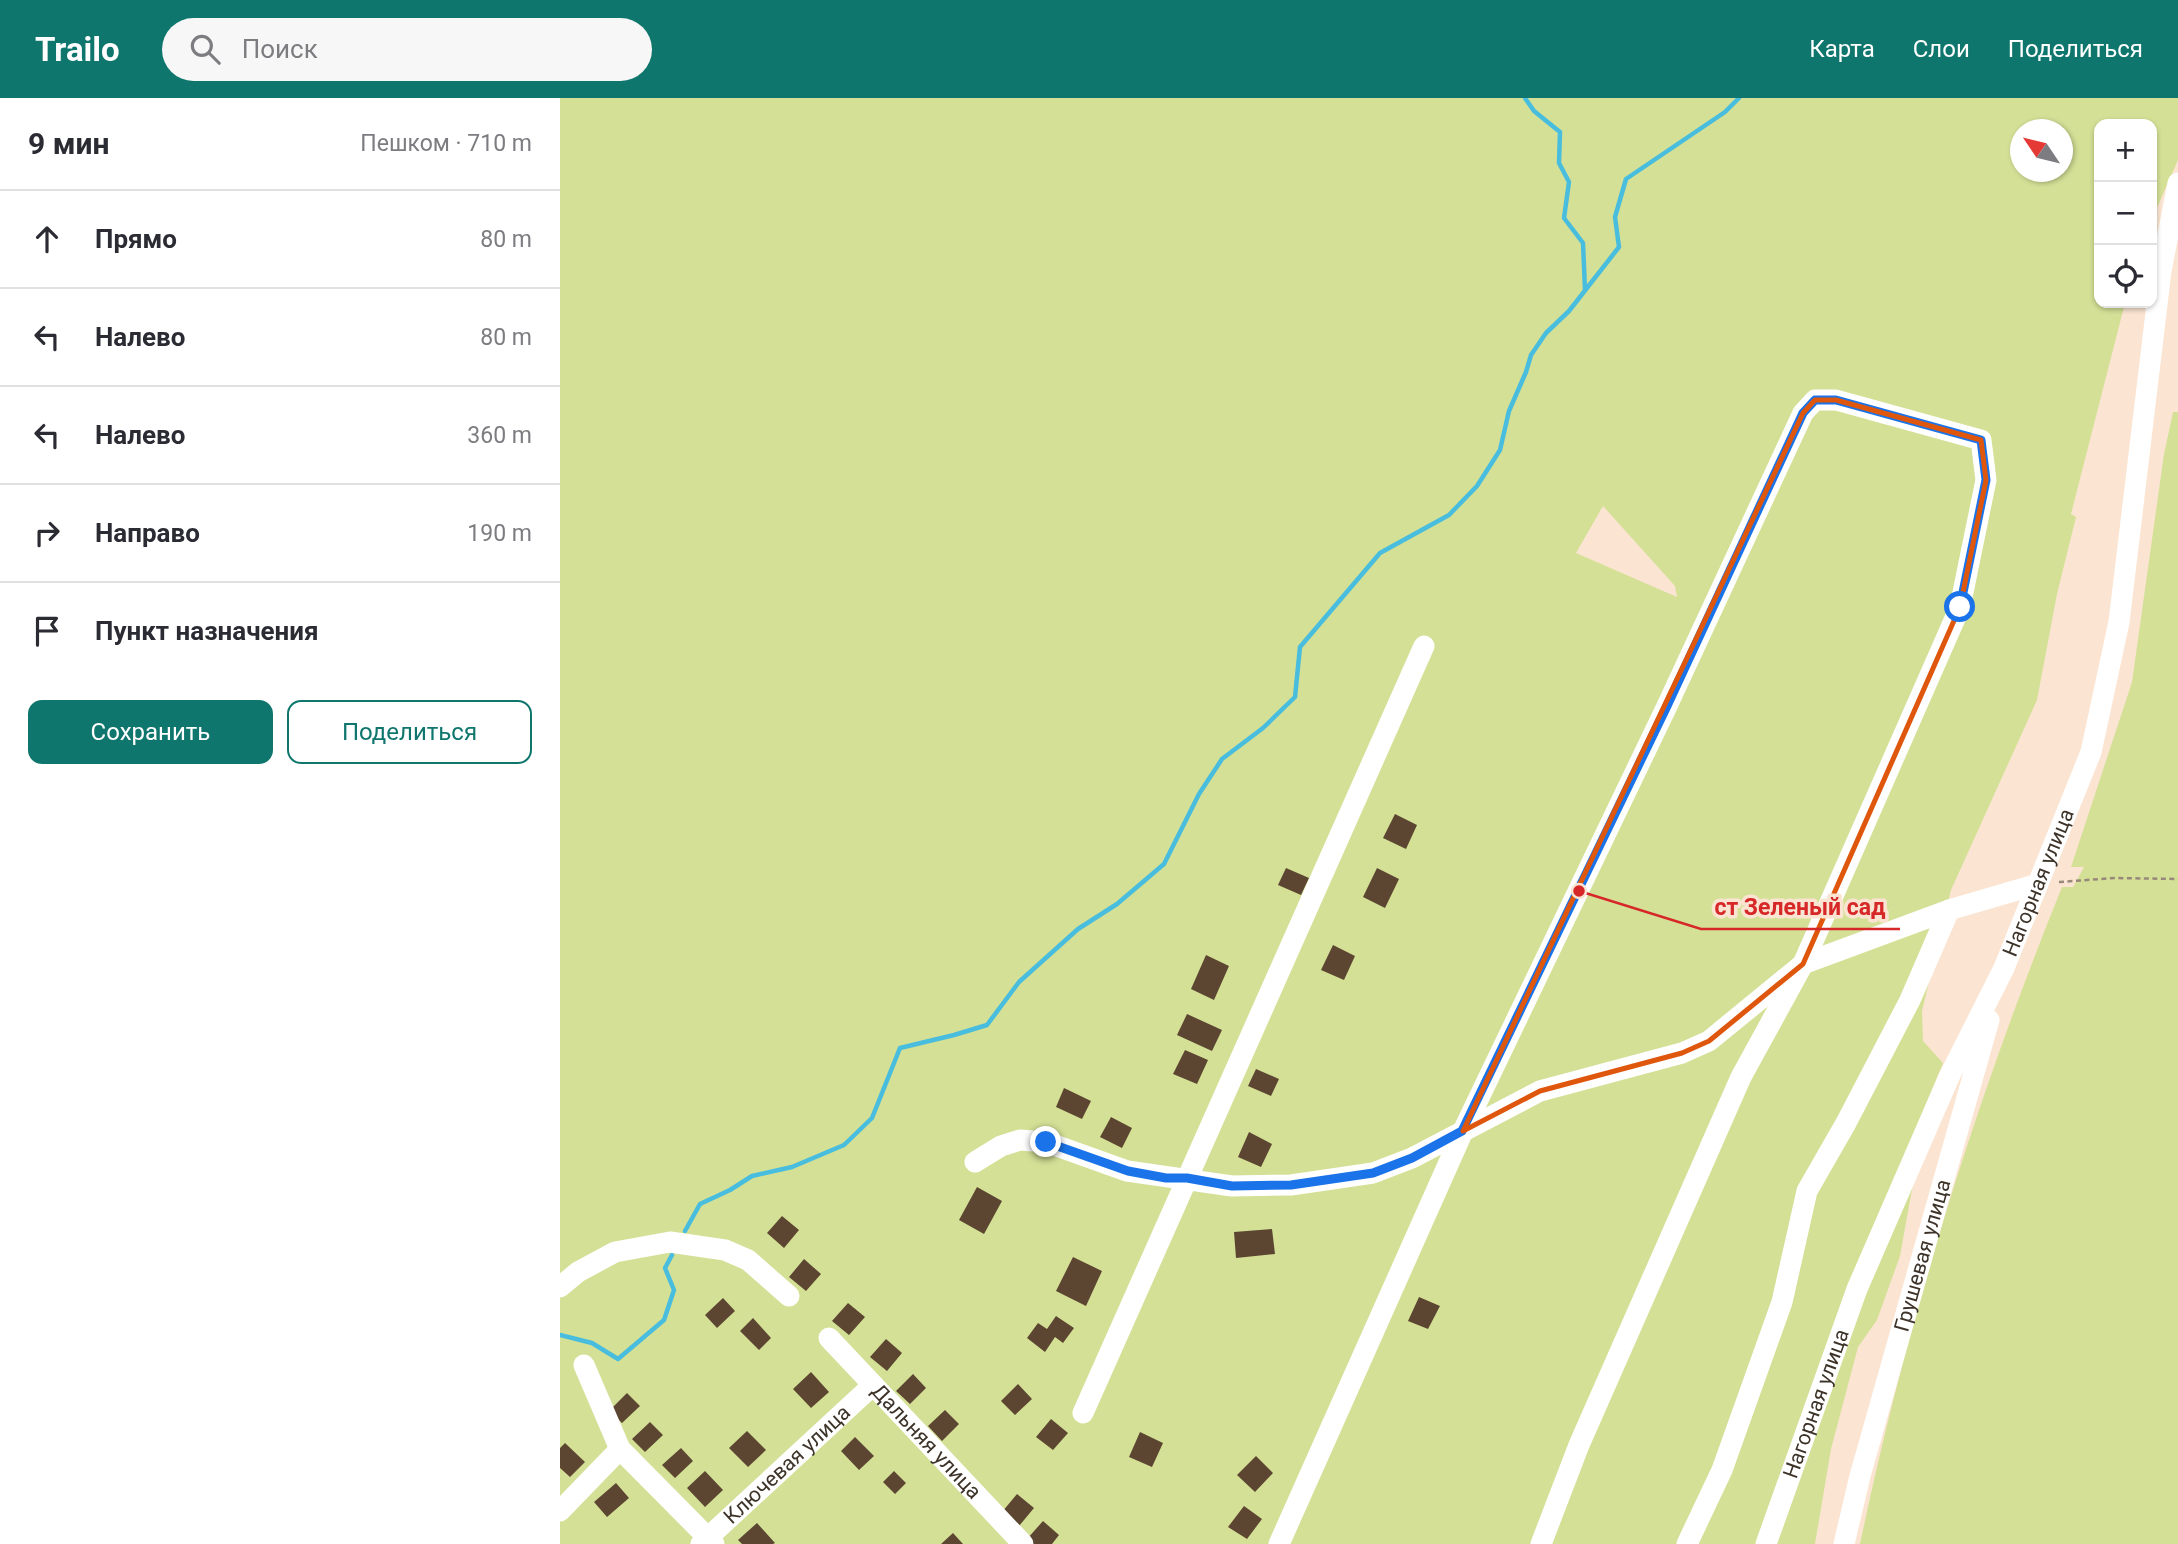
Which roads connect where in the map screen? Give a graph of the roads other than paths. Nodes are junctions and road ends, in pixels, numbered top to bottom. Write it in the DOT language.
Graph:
graph roads {
  1 [pos="2178,183"];
  2 [pos="1424,646"];
  3 [pos="2038,884"];
  4 [pos="1949,910"];
  5 [pos="1803,964"];
  6 [pos="2004,968"];
  7 [pos="1462,1131"];
  8 [pos="975,1162"];
  9 [pos="1187,1178"];
  10 [pos="560,1287"];
  11 [pos="789,1296"];
  12 [pos="829,1338"];
  13 [pos="584,1365"];
  14 [pos="873,1385"];
  15 [pos="1083,1413"];
  16 [pos="620,1449"];
  17 [pos="560,1511"];
  18 [pos="707,1542"];
  19 [pos="1023,1544"];
  20 [pos="1279,1544"];
  21 [pos="1541,1544"];
  22 [pos="1687,1544"];
  23 [pos="1766,1544"];
  24 [pos="1844,1544"];
  1 -- 3 [label="street, Нагорная улица"];
  2 -- 9 [label="street"];
  3 -- 4 [label="street"];
  3 -- 6 [label="street, Нагорная улица"];
  4 -- 5 [label="street"];
  4 -- 22 [label="street"];
  5 -- 7 [label="street"];
  5 -- 7 [label="street"];
  5 -- 21 [label="street"];
  6 -- 23 [label="street, Нагорная улица"];
  6 -- 24 [label="street, Грушевая улица"];
  7 -- 9 [label="street"];
  7 -- 20 [label="street"];
  8 -- 9 [label="street"];
  9 -- 15 [label="street"];
  10 -- 11 [label="street"];
  12 -- 14 [label="street, Дальняя улица"];
  13 -- 16 [label="street"];
  14 -- 18 [label="street, Ключевая улица"];
  14 -- 19 [label="street, Дальняя улица"];
  16 -- 17 [label="street"];
  16 -- 18 [label="street"];
}
